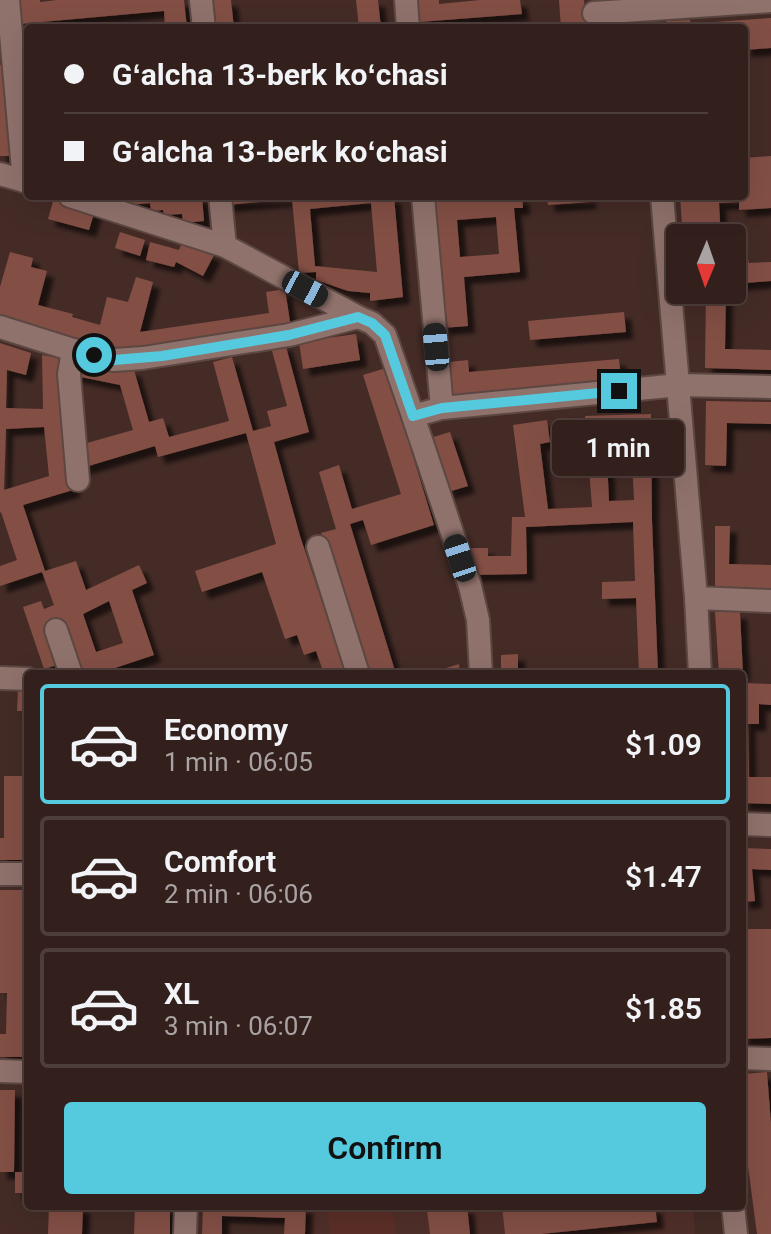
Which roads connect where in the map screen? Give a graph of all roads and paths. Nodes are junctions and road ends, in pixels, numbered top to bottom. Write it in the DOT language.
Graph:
graph roads {
  1 [pos="8,0"];
  2 [pos="201,0"];
  3 [pos="406,0"];
  4 [pos="771,1"];
  5 [pos="594,13"];
  6 [pos="648,13"];
  7 [pos="204,24"];
  8 [pos="408,24"];
  9 [pos="24,162"];
  10 [pos="0,174"];
  11 [pos="24,181"];
  12 [pos="82,200"];
  13 [pos="220,200"];
  14 [pos="423,200"];
  15 [pos="662,200"];
  16 [pos="225,246"];
  17 [pos="358,317"];
  18 [pos="0,327"];
  19 [pos="73,350"];
  20 [pos="679,385"];
  21 [pos="771,387"];
  22 [pos="442,408"];
  23 [pos="413,416"];
  24 [pos="78,480"];
  25 [pos="318,547"];
  26 [pos="696,598"];
  27 [pos="771,601"];
  28 [pos="56,630"];
  29 [pos="70,670"];
  30 [pos="357,670"];
  31 [pos="481,670"];
  32 [pos="700,670"];
  33 [pos="0,678"];
  34 [pos="24,679"];
  35 [pos="746,824"];
  36 [pos="771,825"];
  37 [pos="0,874"];
  38 [pos="24,874"];
  39 [pos="746,1058"];
  40 [pos="771,1059"];
  41 [pos="0,1071"];
  42 [pos="24,1072"];
  43 [pos="186,1210"];
  44 [pos="733,1210"];
  45 [pos="185,1234"];
  46 [pos="736,1234"];
  1 -- 9 [label="street"];
  2 -- 7 [label="street"];
  3 -- 8 [label="street"];
  4 -- 6 [label="street"];
  5 -- 6 [label="street"];
  10 -- 11 [label="street"];
  12 -- 16 [label="street"];
  13 -- 16 [label="street"];
  14 -- 22 [label="street"];
  15 -- 20 [label="street"];
  16 -- 17 [label="street"];
  17 -- 19 [label="street"];
  17 -- 23 [label="street"];
  18 -- 19 [label="street"];
  19 -- 24 [label="street"];
  20 -- 21 [label="street"];
  20 -- 22 [label="street"];
  20 -- 26 [label="street"];
  22 -- 23 [label="street"];
  23 -- 31 [label="street"];
  25 -- 30 [label="street"];
  26 -- 27 [label="street"];
  26 -- 32 [label="street"];
  28 -- 29 [label="street"];
  33 -- 34 [label="street"];
  35 -- 36 [label="street"];
  37 -- 38 [label="street"];
  39 -- 40 [label="street"];
  41 -- 42 [label="street"];
  43 -- 45 [label="street"];
  44 -- 46 [label="street"];
}
